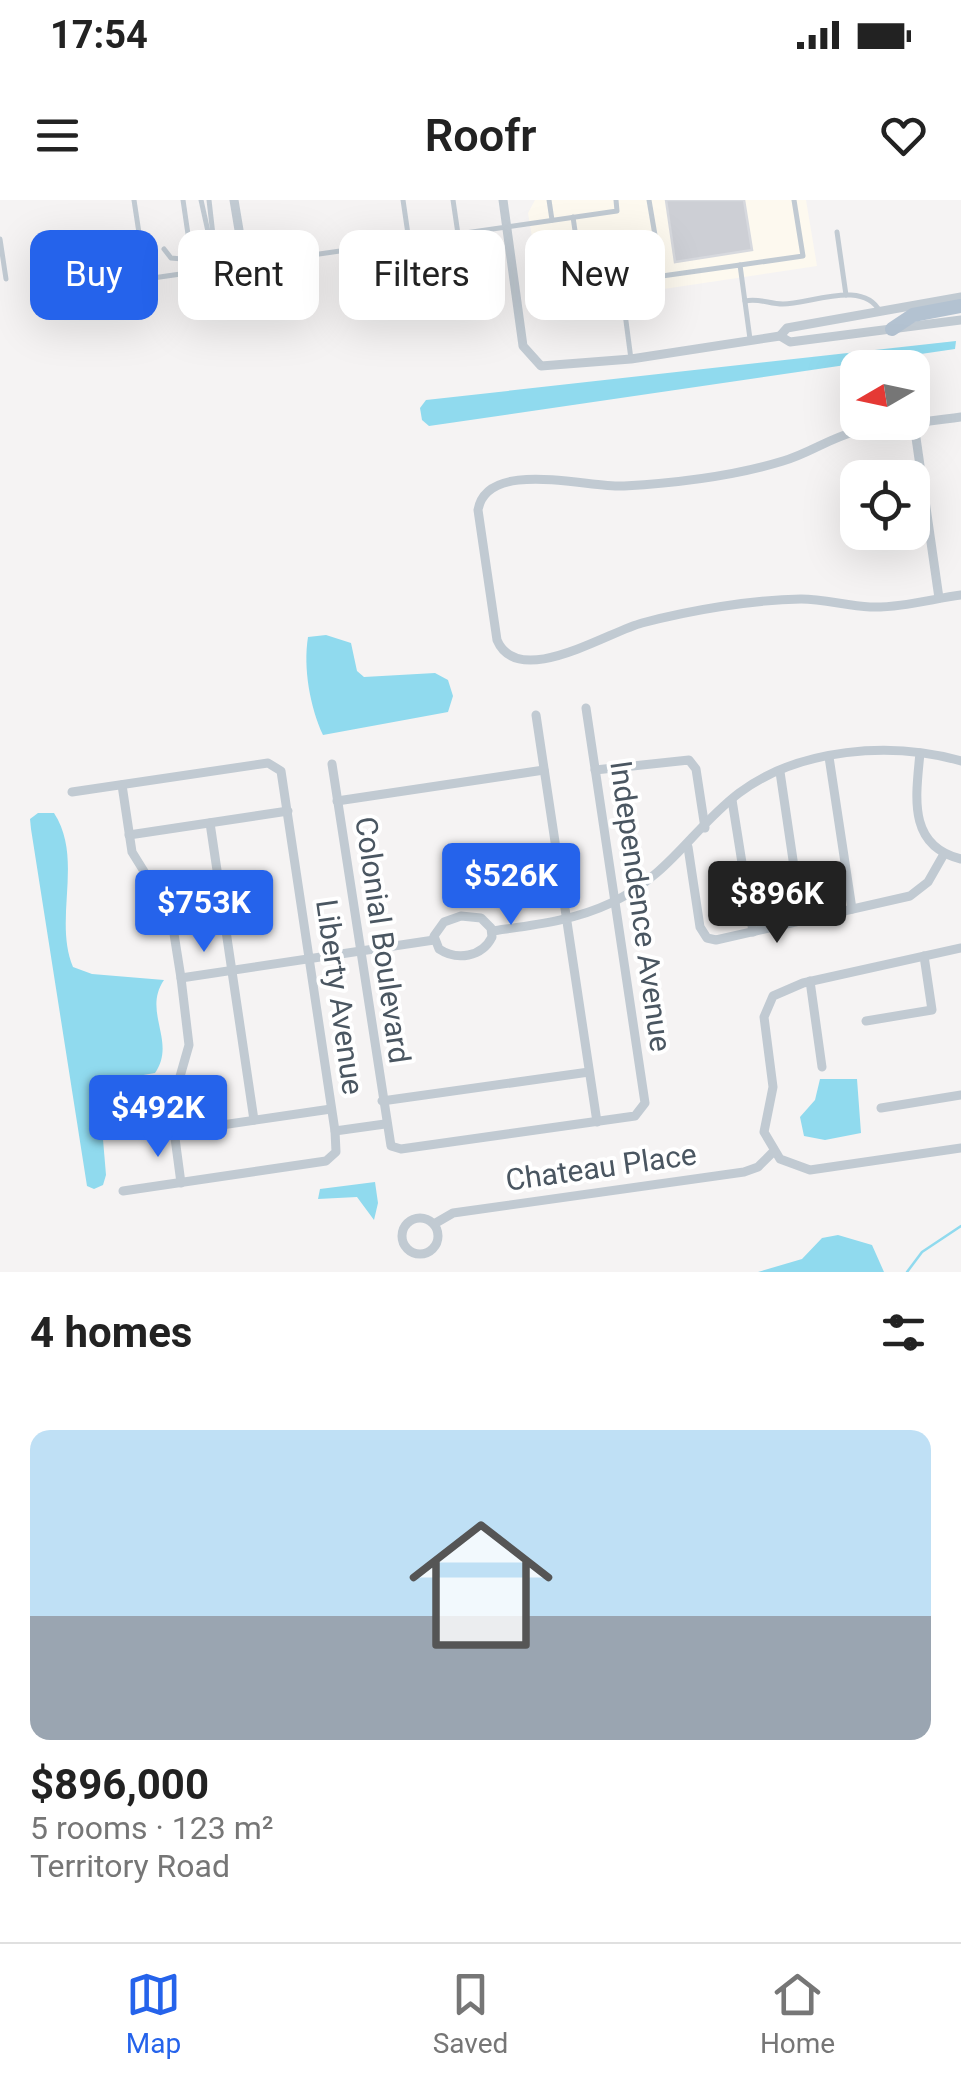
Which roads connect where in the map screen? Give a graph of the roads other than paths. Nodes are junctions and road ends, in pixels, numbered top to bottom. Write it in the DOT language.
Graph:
graph roads {
  1 [pos="134,200"];
  2 [pos="183,200"];
  3 [pos="205,200"];
  4 [pos="234,200"];
  5 [pos="403,200"];
  6 [pos="453,200"];
  7 [pos="503,200"];
  8 [pos="549,200"];
  9 [pos="616,200"];
  10 [pos="650,200"];
  11 [pos="794,200"];
  12 [pos="574,217"];
  13 [pos="552,220"];
  14 [pos="507,227"];
  15 [pos="187,230"];
  16 [pos="210,230"];
  17 [pos="239,230"];
  18 [pos="407,230"];
  19 [pos="457,230"];
  20 [pos="486,230"];
  21 [pos="837,232"];
  22 [pos="0,243"];
  23 [pos="164,249"];
  24 [pos="178,258"];
  25 [pos="740,265"];
  26 [pos="178,272"];
  27 [pos="6,278"];
  28 [pos="846,296"];
  29 [pos="961,297"];
  30 [pos="745,301"];
  31 [pos="961,306"];
  32 [pos="880,312"];
  33 [pos="961,320"];
  34 [pos="892,329"];
  35 [pos="780,336"];
  36 [pos="750,342"];
  37 [pos="631,359"];
  38 [pos="961,417"];
  39 [pos="930,422"];
  40 [pos="840,437"];
  41 [pos="916,440"];
  42 [pos="961,594"];
  43 [pos="939,598"];
  44 [pos="586,708"];
  45 [pos="536,715"];
  46 [pos="920,753"];
  47 [pos="829,757"];
  48 [pos="961,761"];
  49 [pos="332,764"];
  50 [pos="544,770"];
  51 [pos="595,770"];
  52 [pos="780,772"];
  53 [pos="122,785"];
  54 [pos="72,792"];
  55 [pos="732,800"];
  56 [pos="337,801"];
  57 [pos="288,811"];
  58 [pos="210,823"];
  59 [pos="706,828"];
  60 [pos="129,835"];
  61 [pos="688,847"];
  62 [pos="944,854"];
  63 [pos="961,859"];
  64 [pos="615,900"];
  65 [pos="852,909"];
  66 [pos="567,920"];
  67 [pos="802,921"];
  68 [pos="492,931"];
  69 [pos="752,932"];
  70 [pos="434,940"];
  71 [pos="961,948"];
  72 [pos="360,951"];
  73 [pos="924,956"];
  74 [pos="310,958"];
  75 [pos="231,970"];
  76 [pos="182,978"];
  77 [pos="810,981"];
  78 [pos="866,1021"];
  79 [pos="822,1066"];
  80 [pos="589,1072"];
  81 [pos="961,1095"];
  82 [pos="382,1101"];
  83 [pos="880,1108"];
  84 [pos="332,1109"];
  85 [pos="254,1120"];
  86 [pos="597,1122"];
  87 [pos="385,1124"];
  88 [pos="335,1131"];
  89 [pos="174,1132"];
  90 [pos="961,1148"];
  91 [pos="773,1152"];
  92 [pos="180,1183"];
  93 [pos="123,1191"];
  94 [pos="434,1224"];
  1 -- 26 [label="lane"];
  2 -- 15 [label="lane"];
  3 -- 16 [label="lane"];
  4 -- 17 [label="street"];
  5 -- 18 [label="lane"];
  6 -- 19 [label="lane"];
  7 -- 14 [label="street"];
  8 -- 13 [label="lane"];
  9 -- 12 [label="lane"];
  10 -- 25 [label="lane"];
  11 -- 25 [label="lane"];
  12 -- 13 [label="lane"];
  12 -- 37 [label="lane"];
  13 -- 14 [label="lane"];
  14 -- 20 [label="lane"];
  14 -- 37 [label="street"];
  21 -- 28 [label="lane"];
  22 -- 27 [label="lane"];
  23 -- 24 [label="lane"];
  25 -- 30 [label="lane"];
  28 -- 30 [label="lane"];
  28 -- 32 [label="lane"];
  29 -- 32 [label="street"];
  30 -- 36 [label="lane"];
  31 -- 34 [label="main road"];
  32 -- 35 [label="street"];
  33 -- 34 [label="street"];
  34 -- 35 [label="street"];
  35 -- 36 [label="street"];
  36 -- 37 [label="street"];
  38 -- 39 [label="street"];
  40 -- 43 [label="street"];
  41 -- 43 [label="street"];
  42 -- 43 [label="street"];
  44 -- 51 [label="street, Independence Avenue"];
  45 -- 50 [label="street"];
  46 -- 47 [label="street"];
  46 -- 48 [label="street"];
  46 -- 62 [label="street"];
  47 -- 52 [label="street"];
  47 -- 65 [label="street"];
  49 -- 56 [label="street, Colonial Boulevard"];
  50 -- 56 [label="street"];
  50 -- 66 [label="street"];
  51 -- 59 [label="street"];
  51 -- 64 [label="street, Independence Avenue"];
  52 -- 55 [label="street"];
  52 -- 67 [label="street"];
  53 -- 54 [label="street, Liberty Avenue"];
  53 -- 57 [label="street, Liberty Avenue"];
  53 -- 60 [label="street"];
  55 -- 59 [label="street"];
  55 -- 69 [label="street"];
  56 -- 72 [label="street, Colonial Boulevard"];
  57 -- 58 [label="street"];
  57 -- 74 [label="street, Liberty Avenue"];
  58 -- 60 [label="street"];
  58 -- 75 [label="street"];
  59 -- 61 [label="street"];
  60 -- 76 [label="street"];
  61 -- 64 [label="street"];
  61 -- 69 [label="street"];
  62 -- 63 [label="street"];
  62 -- 65 [label="street"];
  64 -- 66 [label="street"];
  64 -- 86 [label="street, Independence Avenue"];
  65 -- 67 [label="street"];
  66 -- 68 [label="street"];
  66 -- 80 [label="street"];
  67 -- 69 [label="street"];
  68 -- 70 [label="street"];
  68 -- 70 [label="street"];
  70 -- 72 [label="street"];
  71 -- 73 [label="street"];
  72 -- 74 [label="street"];
  72 -- 82 [label="street, Colonial Boulevard"];
  73 -- 77 [label="street"];
  73 -- 78 [label="street"];
  74 -- 75 [label="street"];
  74 -- 84 [label="street, Liberty Avenue"];
  75 -- 76 [label="street"];
  75 -- 85 [label="street"];
  76 -- 89 [label="street"];
  77 -- 79 [label="street"];
  77 -- 91 [label="street"];
  80 -- 82 [label="street"];
  80 -- 86 [label="street"];
  81 -- 83 [label="street"];
  82 -- 87 [label="street, Colonial Boulevard"];
  84 -- 85 [label="street"];
  84 -- 88 [label="street, Liberty Avenue"];
  85 -- 89 [label="street"];
  86 -- 87 [label="street"];
  87 -- 88 [label="street"];
  88 -- 92 [label="street"];
  89 -- 92 [label="street"];
  90 -- 91 [label="street"];
  91 -- 94 [label="street, Chateau Place"];
  92 -- 93 [label="street"];
  94 -- 94 [label="street, Chateau Place"];
}
